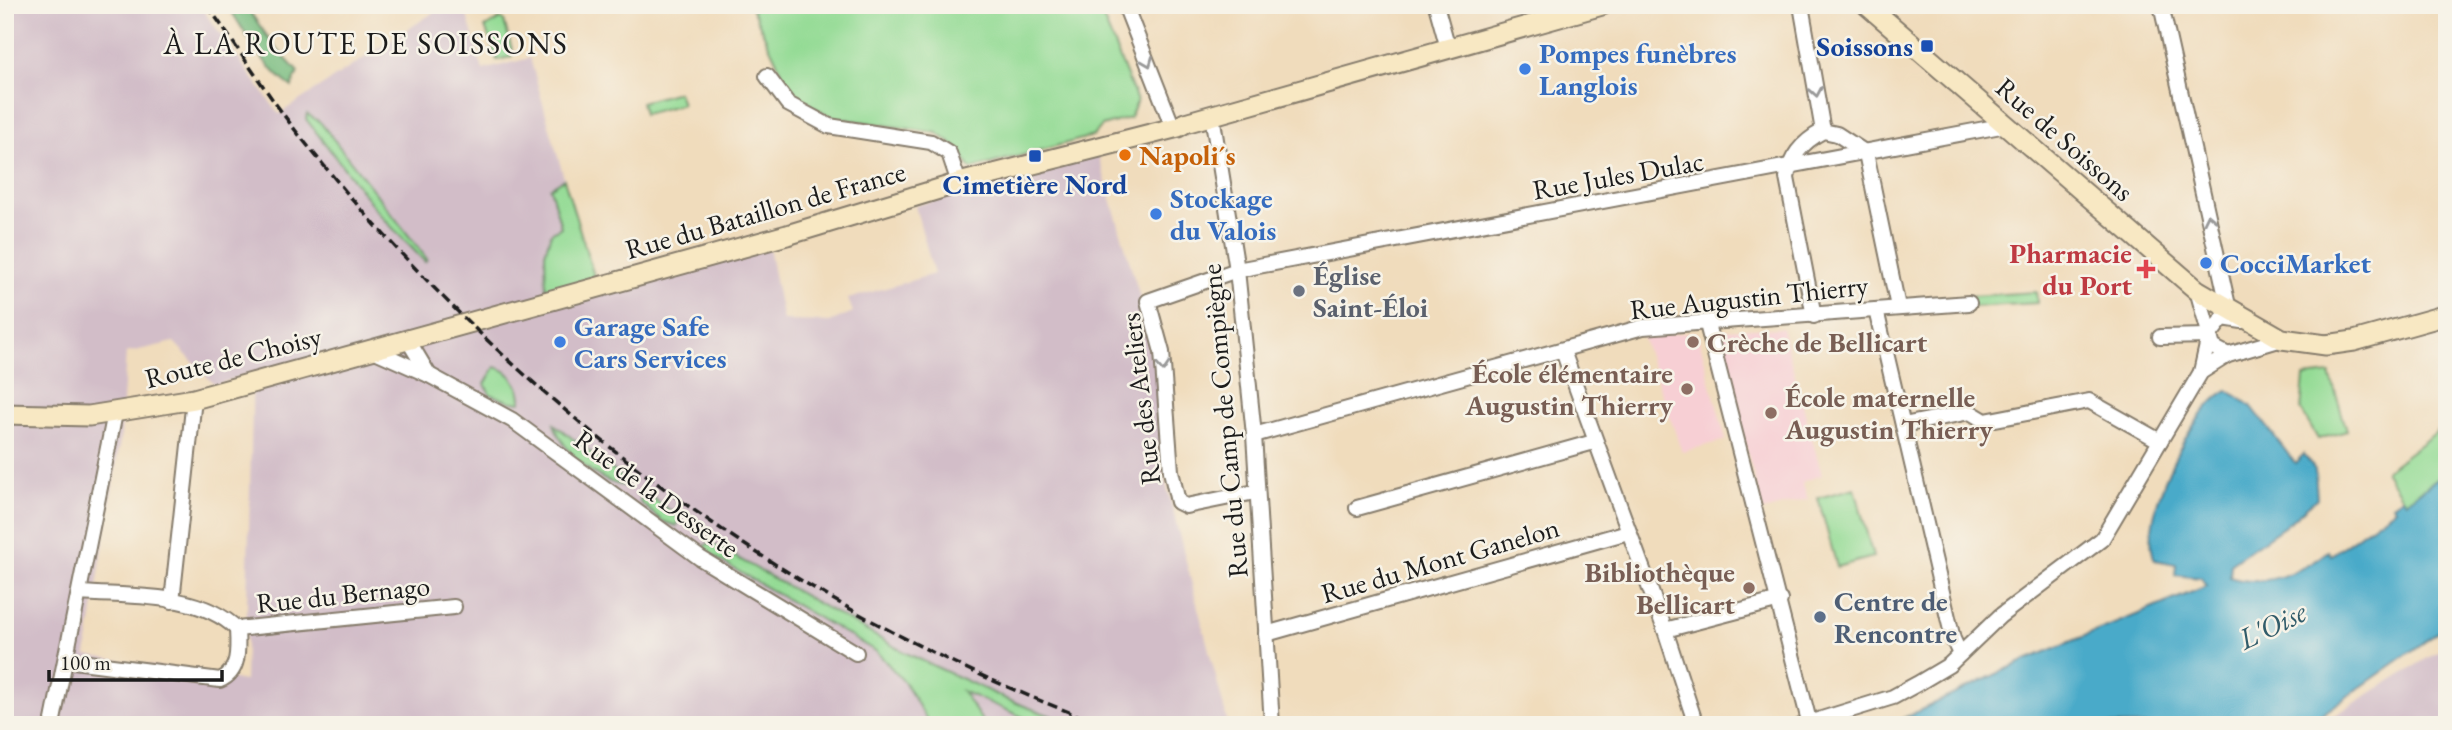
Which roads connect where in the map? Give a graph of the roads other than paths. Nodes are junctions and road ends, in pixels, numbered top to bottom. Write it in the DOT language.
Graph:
graph roads {
  1 [pos="1125,5"];
  2 [pos="1436,5"];
  3 [pos="1602,5"];
  4 [pos="1801,5"];
  5 [pos="1867,5"];
  6 [pos="2161,5"];
  7 [pos="1448,48"];
  8 [pos="772,81"];
  9 [pos="1212,116"];
  10 [pos="1177,121"];
  11 [pos="2006,125"];
  12 [pos="1823,131"];
  13 [pos="1866,153"];
  14 [pos="1788,167"];
  15 [pos="959,183"];
  16 [pos="1237,270"];
  17 [pos="2197,290"];
  18 [pos="1969,303"];
  19 [pos="1898,307"];
  20 [pos="1876,310"];
  21 [pos="2447,315"];
  22 [pos="1815,316"];
  23 [pos="2242,317"];
  24 [pos="470,323"];
  25 [pos="1707,324"];
  26 [pos="2209,336"];
  27 [pos="2160,337"];
  28 [pos="2282,339"];
  29 [pos="408,340"];
  30 [pos="373,350"];
  31 [pos="1563,351"];
  32 [pos="2228,355"];
  33 [pos="2201,372"];
  34 [pos="429,374"];
  35 [pos="194,399"];
  36 [pos="116,413"];
  37 [pos="5,414"];
  38 [pos="1903,425"];
  39 [pos="1254,435"];
  40 [pos="2160,441"];
  41 [pos="1594,442"];
  42 [pos="1255,492"];
  43 [pos="1357,508"];
  44 [pos="1628,532"];
  45 [pos="81,593"];
  46 [pos="1780,600"];
  47 [pos="172,601"];
  48 [pos="454,607"];
  49 [pos="237,629"];
  50 [pos="1665,630"];
  51 [pos="1266,634"];
  52 [pos="856,653"];
  53 [pos="1960,654"];
  54 [pos="66,660"];
  55 [pos="1806,723"];
  56 [pos="52,725"];
  57 [pos="1272,725"];
  58 [pos="1696,725"];
  1 -- 10 [label="street, one-way"];
  2 -- 7 [label="street"];
  3 -- 7 [label="street, Rue du Bataillon de France"];
  4 -- 12 [label="street, one-way"];
  5 -- 11 [label="street, Rue de Soissons"];
  23 -- 6 [label="street, one-way"];
  7 -- 9 [label="street, Rue du Bataillon de France"];
  8 -- 15 [label="street"];
  9 -- 10 [label="street, Rue du Bataillon de France"];
  9 -- 16 [label="street, Rue du Camp de Compiègne"];
  10 -- 15 [label="street, Rue du Bataillon de France"];
  11 -- 13 [label="street, Rue Jules Dulac"];
  11 -- 17 [label="street, Rue de Soissons"];
  12 -- 13 [label="street"];
  12 -- 14 [label="street"];
  13 -- 14 [label="street, Rue Jules Dulac"];
  13 -- 19 [label="street"];
  14 -- 16 [label="street, Rue Jules Dulac"];
  14 -- 22 [label="street"];
  15 -- 24 [label="street, Rue du Bataillon de France"];
  16 -- 39 [label="street, Rue du Camp de Compiègne"];
  16 -- 42 [label="street, Rue des Ateliers, one-way"];
  17 -- 23 [label="street, Rue de Soissons"];
  17 -- 26 [label="street"];
  18 -- 19 [label="street, Rue Augustin Thierry"];
  19 -- 20 [label="street, Rue Augustin Thierry"];
  20 -- 22 [label="street, Rue Augustin Thierry"];
  20 -- 38 [label="street"];
  21 -- 28 [label="street, Rue de Soissons"];
  22 -- 25 [label="street, Rue Augustin Thierry"];
  23 -- 26 [label="street"];
  23 -- 28 [label="street, Rue de Soissons"];
  24 -- 29 [label="street, Route de Choisy"];
  25 -- 31 [label="street, Rue Augustin Thierry"];
  25 -- 46 [label="street"];
  26 -- 27 [label="street"];
  26 -- 32 [label="street"];
  26 -- 33 [label="street"];
  28 -- 32 [label="street"];
  29 -- 30 [label="street, Route de Choisy"];
  29 -- 34 [label="street, Rue de la Desserte"];
  30 -- 34 [label="street, Rue de la Desserte"];
  30 -- 35 [label="street, Route de Choisy"];
  31 -- 39 [label="street, Rue Augustin Thierry"];
  31 -- 41 [label="street"];
  32 -- 33 [label="street"];
  33 -- 40 [label="street"];
  34 -- 52 [label="street, Rue de la Desserte"];
  35 -- 36 [label="street, Route de Choisy"];
  35 -- 47 [label="street"];
  36 -- 37 [label="street, Route de Choisy"];
  36 -- 45 [label="street"];
  38 -- 40 [label="street"];
  38 -- 53 [label="street"];
  39 -- 42 [label="street, Rue du Camp de Compiègne"];
  40 -- 53 [label="street"];
  41 -- 43 [label="street"];
  41 -- 44 [label="street"];
  42 -- 51 [label="street, Rue du Camp de Compiègne"];
  44 -- 50 [label="street"];
  44 -- 51 [label="street, Rue du Mont Ganelon"];
  45 -- 47 [label="street, Rue du Bernago"];
  45 -- 54 [label="street"];
  46 -- 50 [label="street"];
  46 -- 55 [label="street"];
  47 -- 49 [label="street, Rue du Bernago"];
  48 -- 49 [label="street, Rue du Bernago"];
  49 -- 54 [label="street, Rue du Bernago"];
  50 -- 58 [label="street"];
  51 -- 57 [label="street, Rue du Camp de Compiègne"];
  53 -- 55 [label="street"];
  54 -- 56 [label="street"];
}
